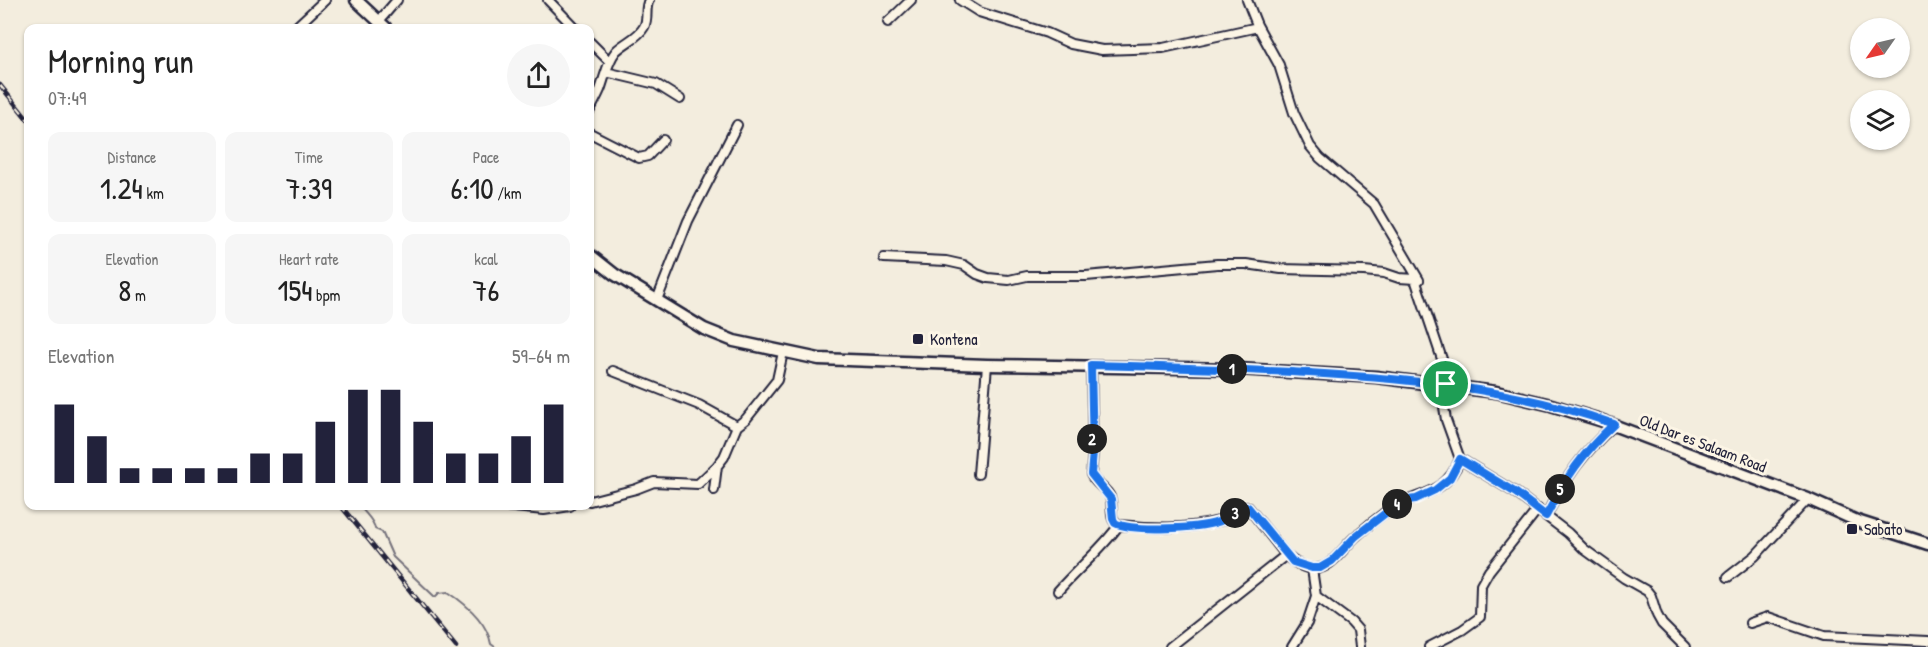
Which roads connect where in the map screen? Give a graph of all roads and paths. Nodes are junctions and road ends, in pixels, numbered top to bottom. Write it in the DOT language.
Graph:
graph roads {
  1 [pos="325,0"];
  2 [pos="356,0"];
  3 [pos="397,0"];
  4 [pos="548,0"];
  5 [pos="649,0"];
  6 [pos="960,0"];
  7 [pos="1247,0"];
  8 [pos="906,2"];
  9 [pos="976,4"];
  10 [pos="888,22"];
  11 [pos="299,24"];
  12 [pos="382,24"];
  13 [pos="384,24"];
  14 [pos="571,24"];
  15 [pos="1258,27"];
  16 [pos="594,46"];
  17 [pos="610,62"];
  18 [pos="606,72"];
  19 [pos="680,99"];
  20 [pos="594,102"];
  21 [pos="736,125"];
  22 [pos="594,135"];
  23 [pos="663,140"];
  24 [pos="594,258"];
  25 [pos="884,258"];
  26 [pos="1415,279"];
  27 [pos="657,300"];
  28 [pos="783,352"];
  29 [pos="987,365"];
  30 [pos="1091,365"];
  31 [pos="613,371"];
  32 [pos="1446,384"];
  33 [pos="1614,424"];
  34 [pos="737,426"];
  35 [pos="1460,459"];
  36 [pos="717,466"];
  37 [pos="978,474"];
  38 [pos="714,490"];
  39 [pos="594,500"];
  40 [pos="1808,500"];
  41 [pos="1538,509"];
  42 [pos="1546,516"];
  43 [pos="1119,525"];
  44 [pos="1928,544"];
  45 [pos="1286,555"];
  46 [pos="1312,568"];
  47 [pos="1728,578"];
  48 [pos="1058,591"];
  49 [pos="1316,596"];
  50 [pos="1750,623"];
  51 [pos="1928,641"];
  52 [pos="1170,647"];
  53 [pos="1292,647"];
  54 [pos="1360,647"];
  55 [pos="1429,647"];
  56 [pos="1685,647"];
  1 -- 11 [label="street"];
  2 -- 12 [label="street"];
  3 -- 13 [label="street"];
  4 -- 14 [label="street"];
  5 -- 17 [label="street"];
  6 -- 9 [label="street"];
  7 -- 15 [label="street"];
  8 -- 10 [label="street"];
  9 -- 15 [label="street"];
  15 -- 26 [label="street"];
  16 -- 17 [label="street"];
  17 -- 18 [label="street"];
  18 -- 19 [label="street"];
  18 -- 20 [label="street"];
  21 -- 27 [label="street"];
  22 -- 23 [label="street"];
  24 -- 27 [label="street, Old Dar es Salaam Road"];
  25 -- 26 [label="street"];
  26 -- 32 [label="street"];
  27 -- 28 [label="street, Old Dar es Salaam Road"];
  28 -- 29 [label="street, Old Dar es Salaam Road"];
  28 -- 34 [label="street"];
  29 -- 30 [label="street, Old Dar es Salaam Road"];
  29 -- 37 [label="street"];
  30 -- 32 [label="street, Old Dar es Salaam Road"];
  30 -- 43 [label="street"];
  31 -- 34 [label="street"];
  32 -- 33 [label="street, Old Dar es Salaam Road"];
  32 -- 35 [label="street"];
  33 -- 40 [label="street, Old Dar es Salaam Road"];
  33 -- 42 [label="street"];
  34 -- 36 [label="street"];
  35 -- 41 [label="street"];
  35 -- 46 [label="street"];
  36 -- 38 [label="street"];
  36 -- 39 [label="street"];
  40 -- 44 [label="street, Old Dar es Salaam Road"];
  40 -- 47 [label="street"];
  41 -- 42 [label="street"];
  41 -- 55 [label="street"];
  42 -- 56 [label="street"];
  43 -- 45 [label="street"];
  43 -- 48 [label="street"];
  45 -- 46 [label="street"];
  45 -- 52 [label="street"];
  46 -- 49 [label="street"];
  49 -- 53 [label="street"];
  49 -- 54 [label="street"];
  50 -- 51 [label="street"];
}
